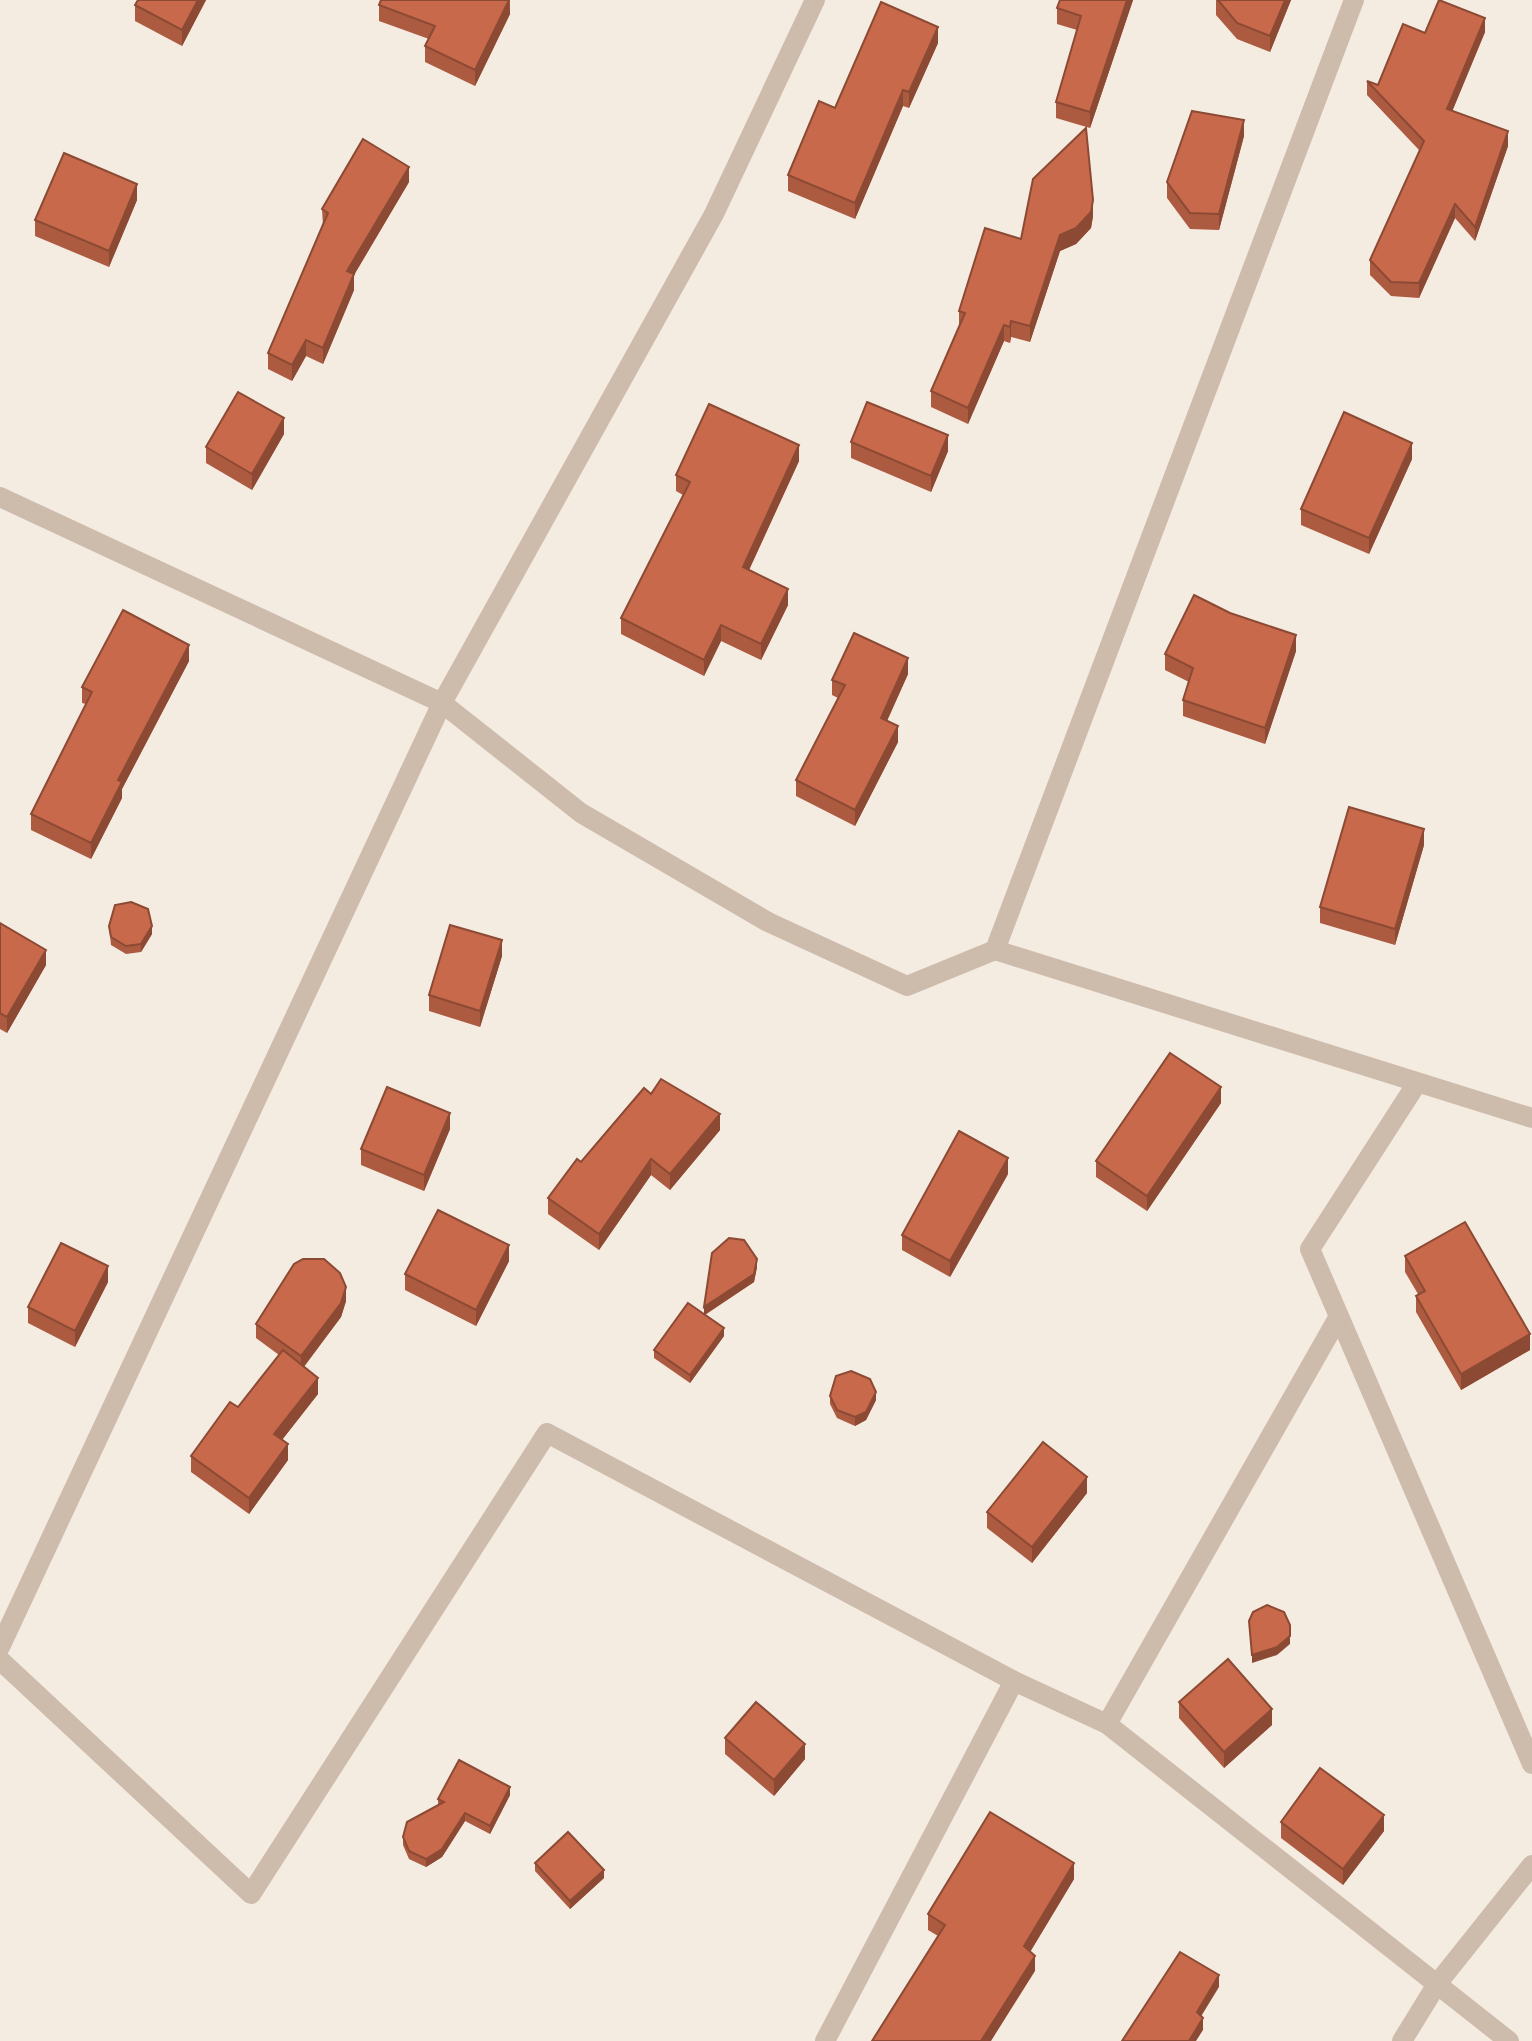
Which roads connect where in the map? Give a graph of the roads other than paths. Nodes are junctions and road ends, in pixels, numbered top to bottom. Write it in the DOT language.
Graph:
graph roads {
  1 [pos="815,0"];
  2 [pos="1354,0"];
  3 [pos="0,497"];
  4 [pos="442,703"];
  5 [pos="995,950"];
  6 [pos="1417,1083"];
  7 [pos="1532,1118"];
  8 [pos="1338,1318"];
  9 [pos="0,1647"];
  10 [pos="0,1660"];
  11 [pos="1014,1681"];
  12 [pos="1107,1724"];
  13 [pos="1532,1764"];
  14 [pos="1532,1865"];
  15 [pos="1437,1984"];
  16 [pos="825,2041"];
  17 [pos="1402,2041"];
  18 [pos="1509,2041"];
  1 -- 4 [label="street"];
  2 -- 5 [label="street"];
  3 -- 4 [label="street"];
  4 -- 5 [label="street"];
  4 -- 9 [label="street"];
  5 -- 6 [label="street"];
  6 -- 7 [label="street"];
  6 -- 8 [label="street"];
  8 -- 12 [label="street"];
  8 -- 13 [label="street"];
  10 -- 11 [label="street"];
  11 -- 12 [label="street"];
  11 -- 16 [label="street"];
  12 -- 15 [label="street"];
  14 -- 15 [label="street"];
  15 -- 17 [label="street"];
  15 -- 18 [label="street"];
}
